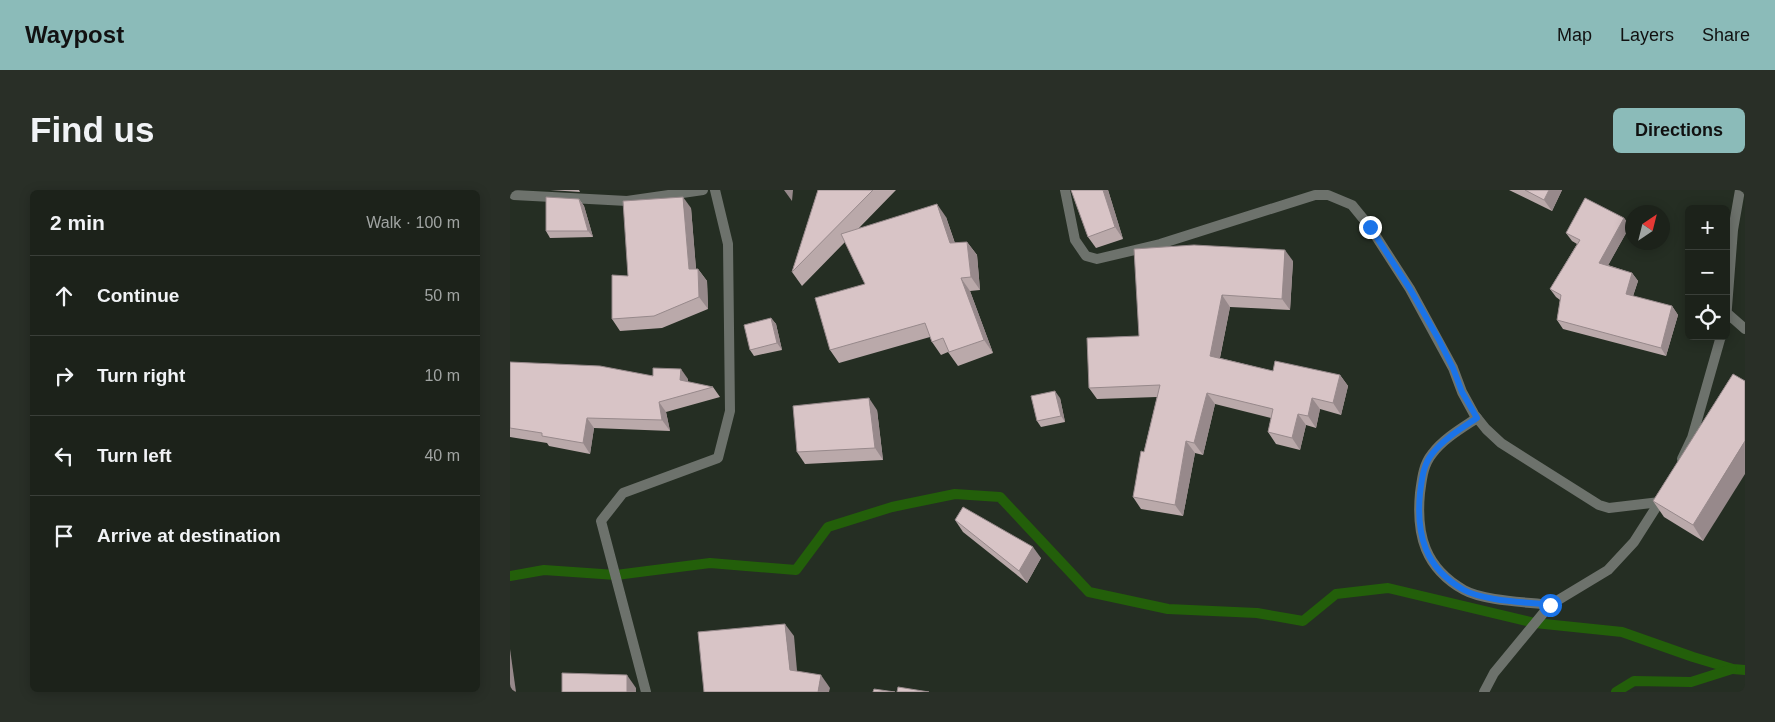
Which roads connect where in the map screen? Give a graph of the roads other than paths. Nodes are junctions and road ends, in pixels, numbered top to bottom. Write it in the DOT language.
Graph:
graph roads {
  1 [pos="703,190"];
  2 [pos="715,190"];
  3 [pos="1065,190"];
  4 [pos="1740,190"];
  5 [pos="514,195"];
  6 [pos="1729,295"];
  7 [pos="1730,319"];
  8 [pos="1745,329"];
  9 [pos="1721,340"];
  10 [pos="1477,418"];
  11 [pos="1676,470"];
  12 [pos="1668,486"];
  13 [pos="1660,502"];
  14 [pos="1550,605"];
  15 [pos="646,692"];
  16 [pos="1484,692"];
  1 -- 5 [label="street"];
  2 -- 15 [label="street"];
  3 -- 10 [label="street"];
  4 -- 6 [label="street"];
  7 -- 8 [label="street"];
  9 -- 11 [label="street"];
  10 -- 13 [label="street"];
  10 -- 14 [label="street"];
  12 -- 13 [label="street"];
  13 -- 14 [label="street"];
  14 -- 16 [label="street"];
}
